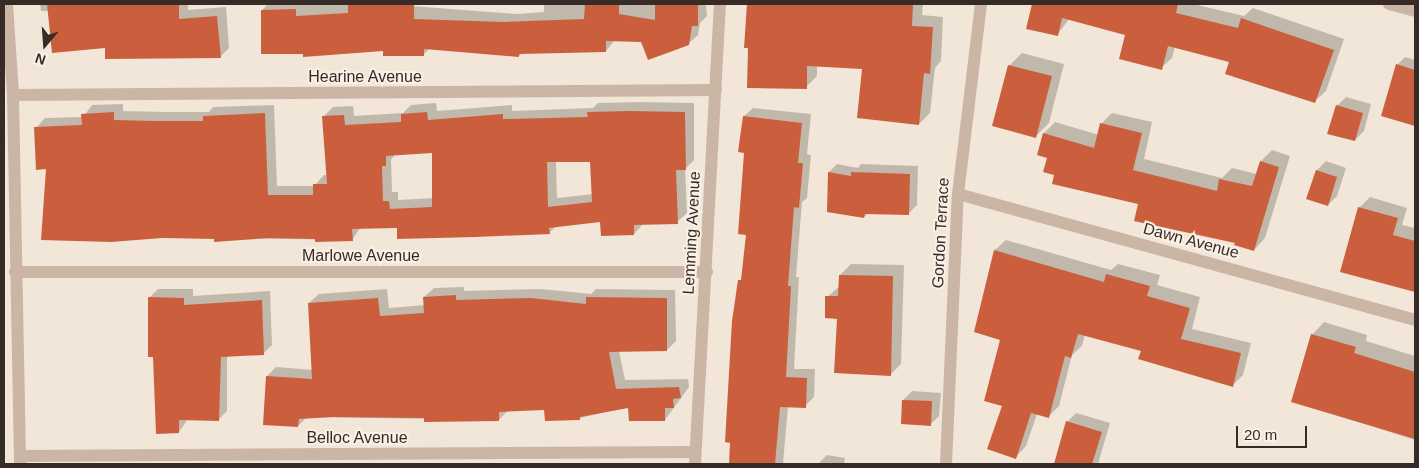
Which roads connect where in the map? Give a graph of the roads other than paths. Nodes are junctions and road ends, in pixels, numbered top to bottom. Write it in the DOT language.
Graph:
graph roads {
  1 [pos="720,4"];
  2 [pos="981,4"];
  3 [pos="1389,4"];
  4 [pos="6,9"];
  5 [pos="1415,12"];
  6 [pos="716,90"];
  7 [pos="14,95"];
  8 [pos="958,194"];
  9 [pos="15,272"];
  10 [pos="707,272"];
  11 [pos="1415,320"];
  12 [pos="695,458"];
  13 [pos="20,460"];
  14 [pos="946,464"];
  1 -- 6 [label="street, Lemming Avenue"];
  2 -- 8 [label="street, Gordon Terrace"];
  3 -- 5 [label="street"];
  4 -- 7 [label="street"];
  6 -- 7 [label="street, Hearine Avenue"];
  6 -- 10 [label="street, Lemming Avenue"];
  7 -- 9 [label="street"];
  8 -- 11 [label="street, Dawn Avenue"];
  8 -- 14 [label="street, Gordon Terrace"];
  9 -- 10 [label="street, Marlowe Avenue"];
  9 -- 13 [label="street"];
  10 -- 12 [label="street, Lemming Avenue"];
  12 -- 13 [label="street, Belloc Avenue"];
}
